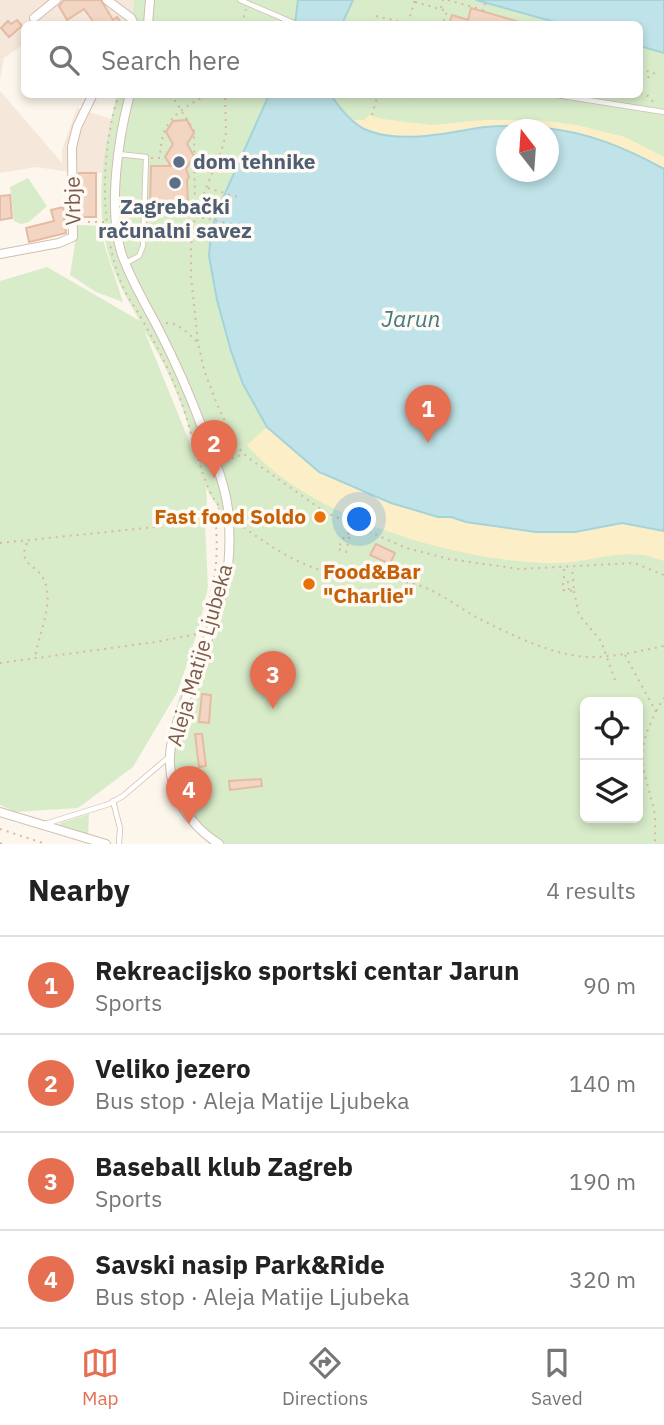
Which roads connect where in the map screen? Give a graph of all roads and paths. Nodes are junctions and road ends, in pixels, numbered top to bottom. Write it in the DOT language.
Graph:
graph roads {
  1 [pos="56,0"];
  2 [pos="107,0"];
  3 [pos="150,0"];
  4 [pos="240,0"];
  5 [pos="443,0"];
  6 [pos="448,0"];
  7 [pos="486,0"];
  8 [pos="415,1"];
  9 [pos="248,4"];
  10 [pos="440,9"];
  11 [pos="376,16"];
  12 [pos="34,18"];
  13 [pos="132,21"];
  14 [pos="148,21"];
  15 [pos="243,21"];
  16 [pos="291,21"];
  17 [pos="396,21"];
  18 [pos="409,21"];
  19 [pos="444,21"];
  20 [pos="643,70"];
  21 [pos="643,78"];
  22 [pos="643,95"];
  23 [pos="91,98"];
  24 [pos="129,98"];
  25 [pos="174,98"];
  26 [pos="201,98"];
  27 [pos="225,98"];
  28 [pos="377,98"];
  29 [pos="411,98"];
  30 [pos="575,98"];
  31 [pos="412,101"];
  32 [pos="658,109"];
  33 [pos="181,110"];
  34 [pos="664,112"];
  35 [pos="372,115"];
  36 [pos="117,153"];
  37 [pos="146,157"];
  38 [pos="207,188"];
  39 [pos="241,198"];
  40 [pos="144,213"];
  41 [pos="195,216"];
  42 [pos="73,222"];
  43 [pos="107,222"];
  44 [pos="231,225"];
  45 [pos="0,254"];
  46 [pos="126,263"];
  47 [pos="157,326"];
  48 [pos="198,343"];
  49 [pos="244,454"];
  50 [pos="225,461"];
  51 [pos="220,507"];
  52 [pos="215,513"];
  53 [pos="240,525"];
  54 [pos="352,525"];
  55 [pos="349,533"];
  56 [pos="28,542"];
  57 [pos="343,542"];
  58 [pos="0,543"];
  59 [pos="348,543"];
  60 [pos="386,562"];
  61 [pos="572,567"];
  62 [pos="563,568"];
  63 [pos="664,575"];
  64 [pos="380,578"];
  65 [pos="574,590"];
  66 [pos="664,646"];
  67 [pos="625,654"];
  68 [pos="606,656"];
  69 [pos="35,658"];
  70 [pos="0,663"];
  71 [pos="615,680"];
  72 [pos="664,698"];
  73 [pos="656,712"];
  74 [pos="170,756"];
  75 [pos="113,802"];
  76 [pos="0,812"];
  77 [pos="41,825"];
  78 [pos="0,829"];
  79 [pos="47,844"];
  80 [pos="106,844"];
  81 [pos="119,844"];
  82 [pos="219,844"];
  83 [pos="655,844"];
  1 -- 12 [label="street"];
  2 -- 13 [label="street"];
  3 -- 14 [label="street"];
  4 -- 9 [label="lane"];
  5 -- 10 [label="path"];
  6 -- 7 [label="path"];
  8 -- 10 [label="path"];
  8 -- 18 [label="path"];
  9 -- 15 [label="path"];
  9 -- 16 [label="lane"];
  10 -- 19 [label="path"];
  11 -- 17 [label="path"];
  20 -- 21 [label="path"];
  22 -- 32 [label="path"];
  23 -- 42 [label="street, Vrbje"];
  24 -- 36 [label="street, Aleja Matije Ljubeka"];
  25 -- 33 [label="path"];
  26 -- 33 [label="path"];
  27 -- 38 [label="path"];
  28 -- 35 [label="path"];
  29 -- 31 [label="path"];
  30 -- 34 [label="lane"];
  33 -- 37 [label="path"];
  33 -- 41 [label="path"];
  36 -- 37 [label="lane"];
  36 -- 46 [label="street, Aleja Matije Ljubeka"];
  37 -- 40 [label="lane"];
  38 -- 39 [label="path"];
  38 -- 41 [label="path"];
  40 -- 41 [label="path"];
  40 -- 46 [label="lane"];
  41 -- 44 [label="path"];
  41 -- 48 [label="path"];
  42 -- 43 [label="path"];
  42 -- 45 [label="street, Vrbje"];
  46 -- 47 [label="street, Aleja Matije Ljubeka"];
  47 -- 48 [label="path"];
  47 -- 74 [label="street, Aleja Matije Ljubeka"];
  48 -- 49 [label="path"];
  49 -- 50 [label="path"];
  49 -- 54 [label="path"];
  51 -- 52 [label="path"];
  52 -- 56 [label="path"];
  52 -- 69 [label="path"];
  53 -- 64 [label="path"];
  54 -- 55 [label="path"];
  54 -- 62 [label="path"];
  55 -- 57 [label="path"];
  55 -- 59 [label="path"];
  56 -- 58 [label="path"];
  56 -- 69 [label="path"];
  57 -- 59 [label="path"];
  57 -- 59 [label="path"];
  60 -- 64 [label="path"];
  61 -- 62 [label="path"];
  61 -- 63 [label="path"];
  61 -- 65 [label="path"];
  62 -- 65 [label="path"];
  64 -- 68 [label="path"];
  65 -- 68 [label="path"];
  66 -- 67 [label="path"];
  67 -- 68 [label="path"];
  67 -- 73 [label="path"];
  68 -- 71 [label="path"];
  69 -- 70 [label="path"];
  72 -- 73 [label="path"];
  73 -- 83 [label="path"];
  74 -- 75 [label="lane"];
  74 -- 82 [label="street, Aleja Matije Ljubeka"];
  75 -- 77 [label="lane"];
  75 -- 81 [label="lane"];
  76 -- 77 [label="street"];
  77 -- 80 [label="street"];
  78 -- 79 [label="path"];
}
